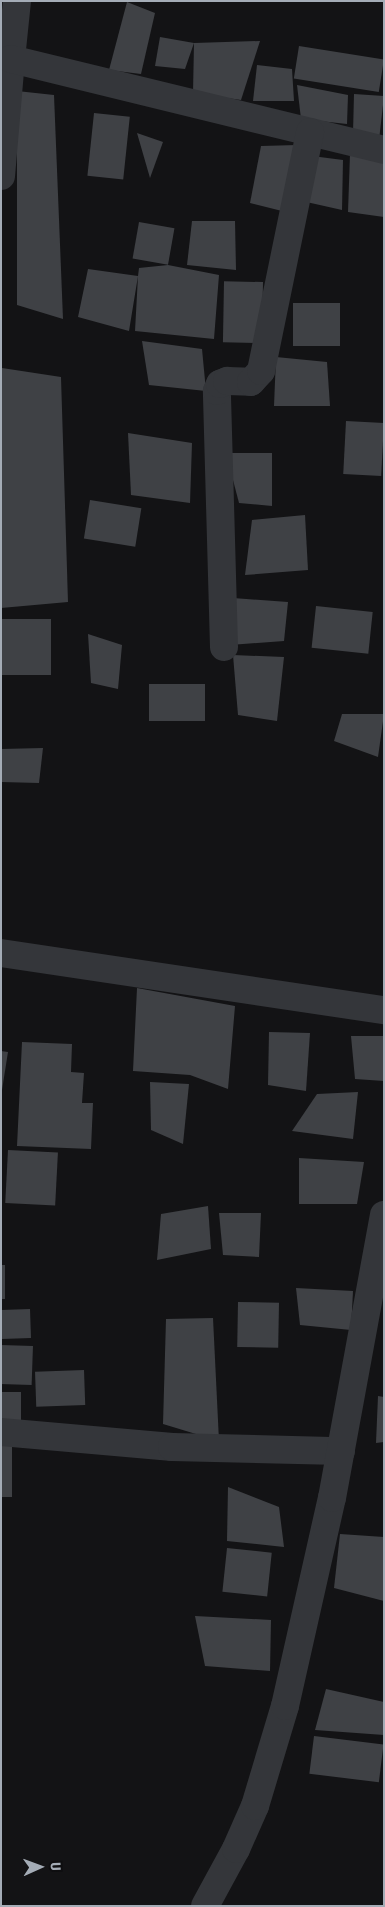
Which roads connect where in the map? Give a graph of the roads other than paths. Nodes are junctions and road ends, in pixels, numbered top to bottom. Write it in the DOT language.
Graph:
graph roads {
  1 [pos="17,1"];
  2 [pos="11,60"];
  3 [pos="310,132"];
  4 [pos="384,150"];
  5 [pos="1,176"];
  6 [pos="224,646"];
  7 [pos="1,953"];
  8 [pos="384,1010"];
  9 [pos="384,1215"];
  10 [pos="1,1432"];
  11 [pos="341,1451"];
  12 [pos="205,1906"];
  1 -- 2 [label="street"];
  2 -- 3 [label="street"];
  2 -- 5 [label="street"];
  3 -- 4 [label="street"];
  3 -- 6 [label="street"];
  7 -- 8 [label="street"];
  9 -- 11 [label="street"];
  10 -- 11 [label="street"];
  11 -- 12 [label="street"];
}
